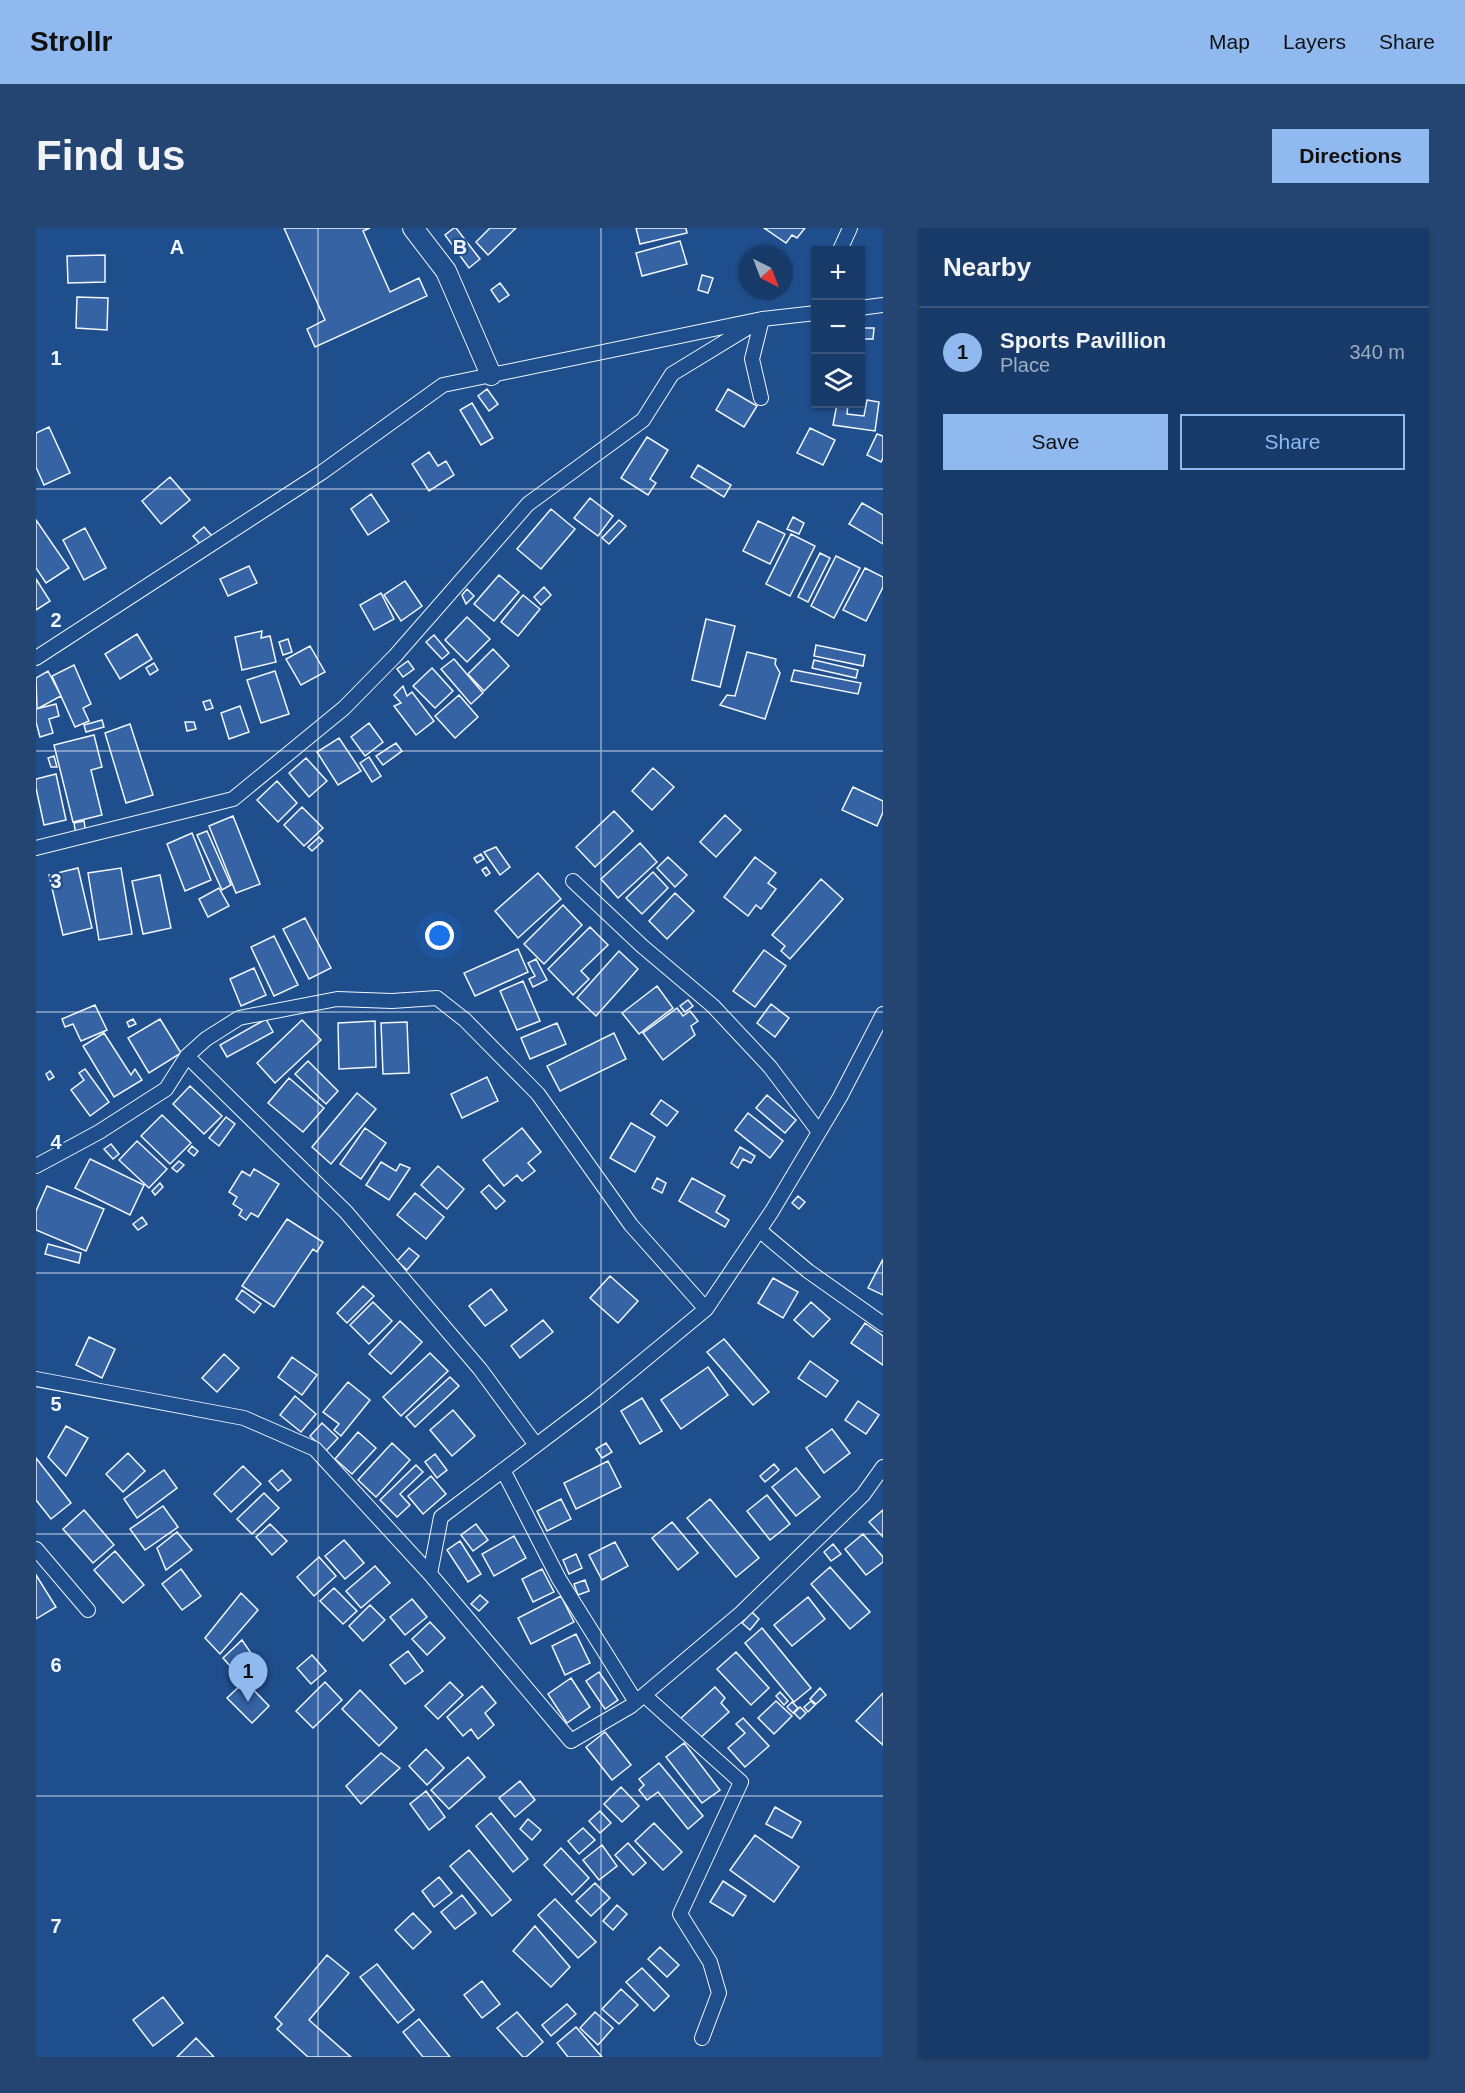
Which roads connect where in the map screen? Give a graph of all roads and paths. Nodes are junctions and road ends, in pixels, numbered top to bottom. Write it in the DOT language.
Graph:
graph roads {
  1 [pos="413,228"];
  2 [pos="850,228"];
  3 [pos="842,246"];
  4 [pos="883,305"];
  5 [pos="865,307"];
  6 [pos="811,314"];
  7 [pos="762,319"];
  8 [pos="491,375"];
  9 [pos="761,398"];
  10 [pos="36,658"];
  11 [pos="36,848"];
  12 [pos="573,881"];
  13 [pos="883,1014"];
  14 [pos="187,1056"];
  15 [pos="819,1132"];
  16 [pos="36,1166"];
  17 [pos="759,1230"];
  18 [pos="706,1309"];
  19 [pos="883,1324"];
  20 [pos="36,1379"];
  21 [pos="536,1445"];
  22 [pos="883,1467"];
  23 [pos="503,1470"];
  24 [pos="36,1549"];
  25 [pos="430,1574"];
  26 [pos="88,1610"];
  27 [pos="640,1699"];
  28 [pos="702,2038"];
  1 -- 8 [label="street"];
  2 -- 3 [label="street"];
  4 -- 5 [label="street"];
  6 -- 7 [label="street"];
  7 -- 8 [label="street"];
  7 -- 9 [label="street"];
  7 -- 11 [label="street"];
  8 -- 10 [label="street"];
  12 -- 15 [label="street"];
  13 -- 15 [label="street"];
  14 -- 16 [label="street"];
  14 -- 18 [label="street"];
  14 -- 21 [label="street"];
  15 -- 17 [label="street"];
  17 -- 18 [label="street"];
  17 -- 19 [label="street"];
  18 -- 21 [label="street"];
  20 -- 25 [label="street"];
  21 -- 23 [label="street"];
  22 -- 27 [label="street"];
  23 -- 25 [label="street"];
  23 -- 27 [label="street"];
  24 -- 26 [label="street"];
  25 -- 27 [label="street"];
  27 -- 28 [label="street"];
}
